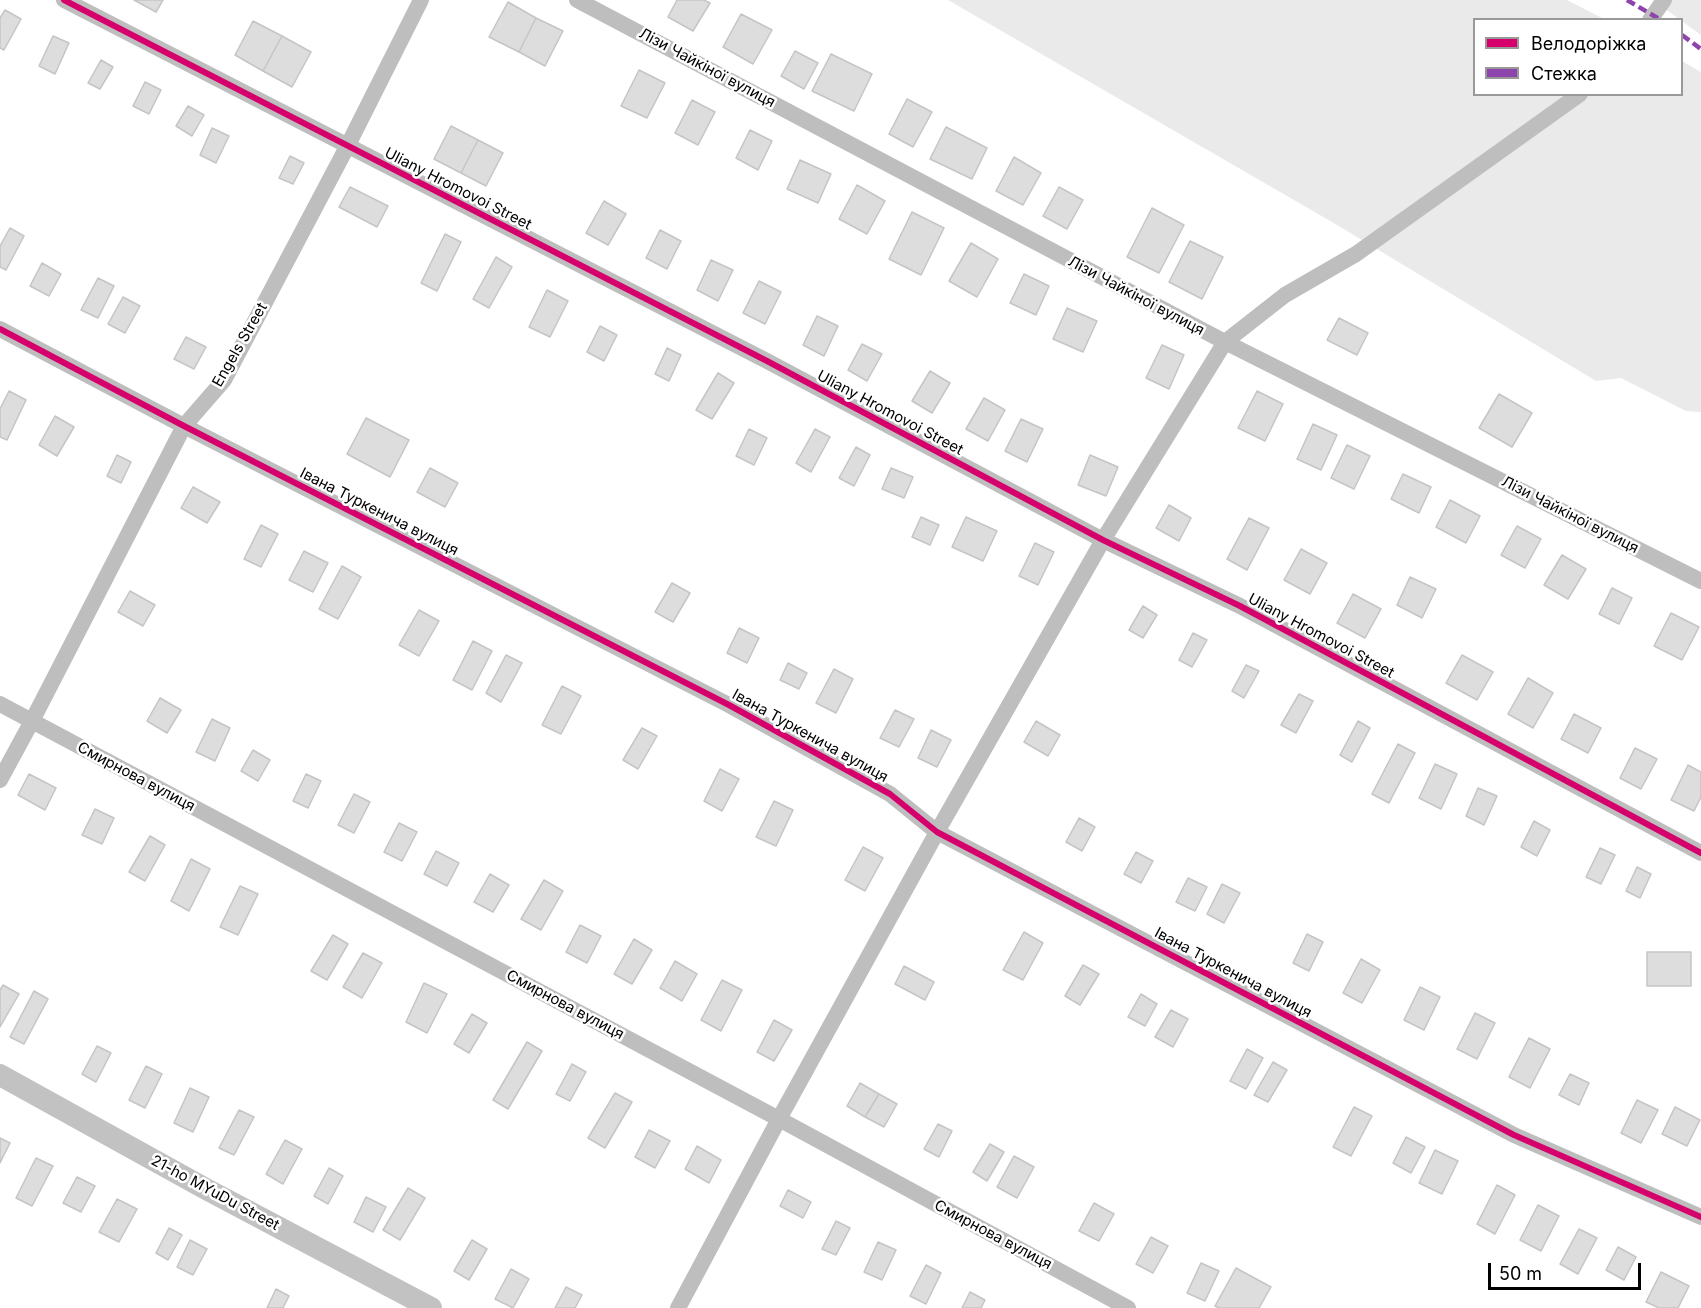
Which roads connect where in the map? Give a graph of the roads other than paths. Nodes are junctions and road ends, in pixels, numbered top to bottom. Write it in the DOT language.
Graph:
graph roads {
  1 [pos="64,0"];
  2 [pos="421,0"];
  3 [pos="577,0"];
  4 [pos="1664,0"];
  5 [pos="1651,18"];
  6 [pos="1577,96"];
  7 [pos="348,146"];
  8 [pos="0,329"];
  9 [pos="1225,342"];
  10 [pos="184,426"];
  11 [pos="1104,540"];
  12 [pos="1701,581"];
  13 [pos="0,704"];
  14 [pos="32,721"];
  15 [pos="0,780"];
  16 [pos="937,832"];
  17 [pos="1701,853"];
  18 [pos="0,1075"];
  19 [pos="779,1119"];
  20 [pos="1701,1218"];
  21 [pos="431,1308"];
  22 [pos="678,1308"];
  23 [pos="1128,1308"];
  1 -- 7 [label="street, Uliany Hromovoi Street"];
  2 -- 7 [label="street, Engels Street"];
  3 -- 9 [label="street, Лізи Чайкіної вулиця"];
  4 -- 5 [label="street"];
  6 -- 9 [label="street"];
  7 -- 10 [label="street, Engels Street"];
  7 -- 11 [label="street, Uliany Hromovoi Street"];
  8 -- 10 [label="street, Івана Туркенича вулиця"];
  9 -- 11 [label="street"];
  9 -- 12 [label="street, Лізи Чайкіної вулиця"];
  10 -- 14 [label="street, Engels Street"];
  10 -- 16 [label="street, Івана Туркенича вулиця"];
  11 -- 16 [label="street"];
  11 -- 17 [label="street, Uliany Hromovoi Street"];
  13 -- 14 [label="street, Смирнова вулиця"];
  14 -- 15 [label="street, Engels Street"];
  14 -- 19 [label="street, Смирнова вулиця"];
  16 -- 19 [label="street"];
  16 -- 20 [label="street, Івана Туркенича вулиця"];
  18 -- 21 [label="street, 21-ho MYuDu Street"];
  19 -- 22 [label="street"];
  19 -- 23 [label="street, Смирнова вулиця"];
}
